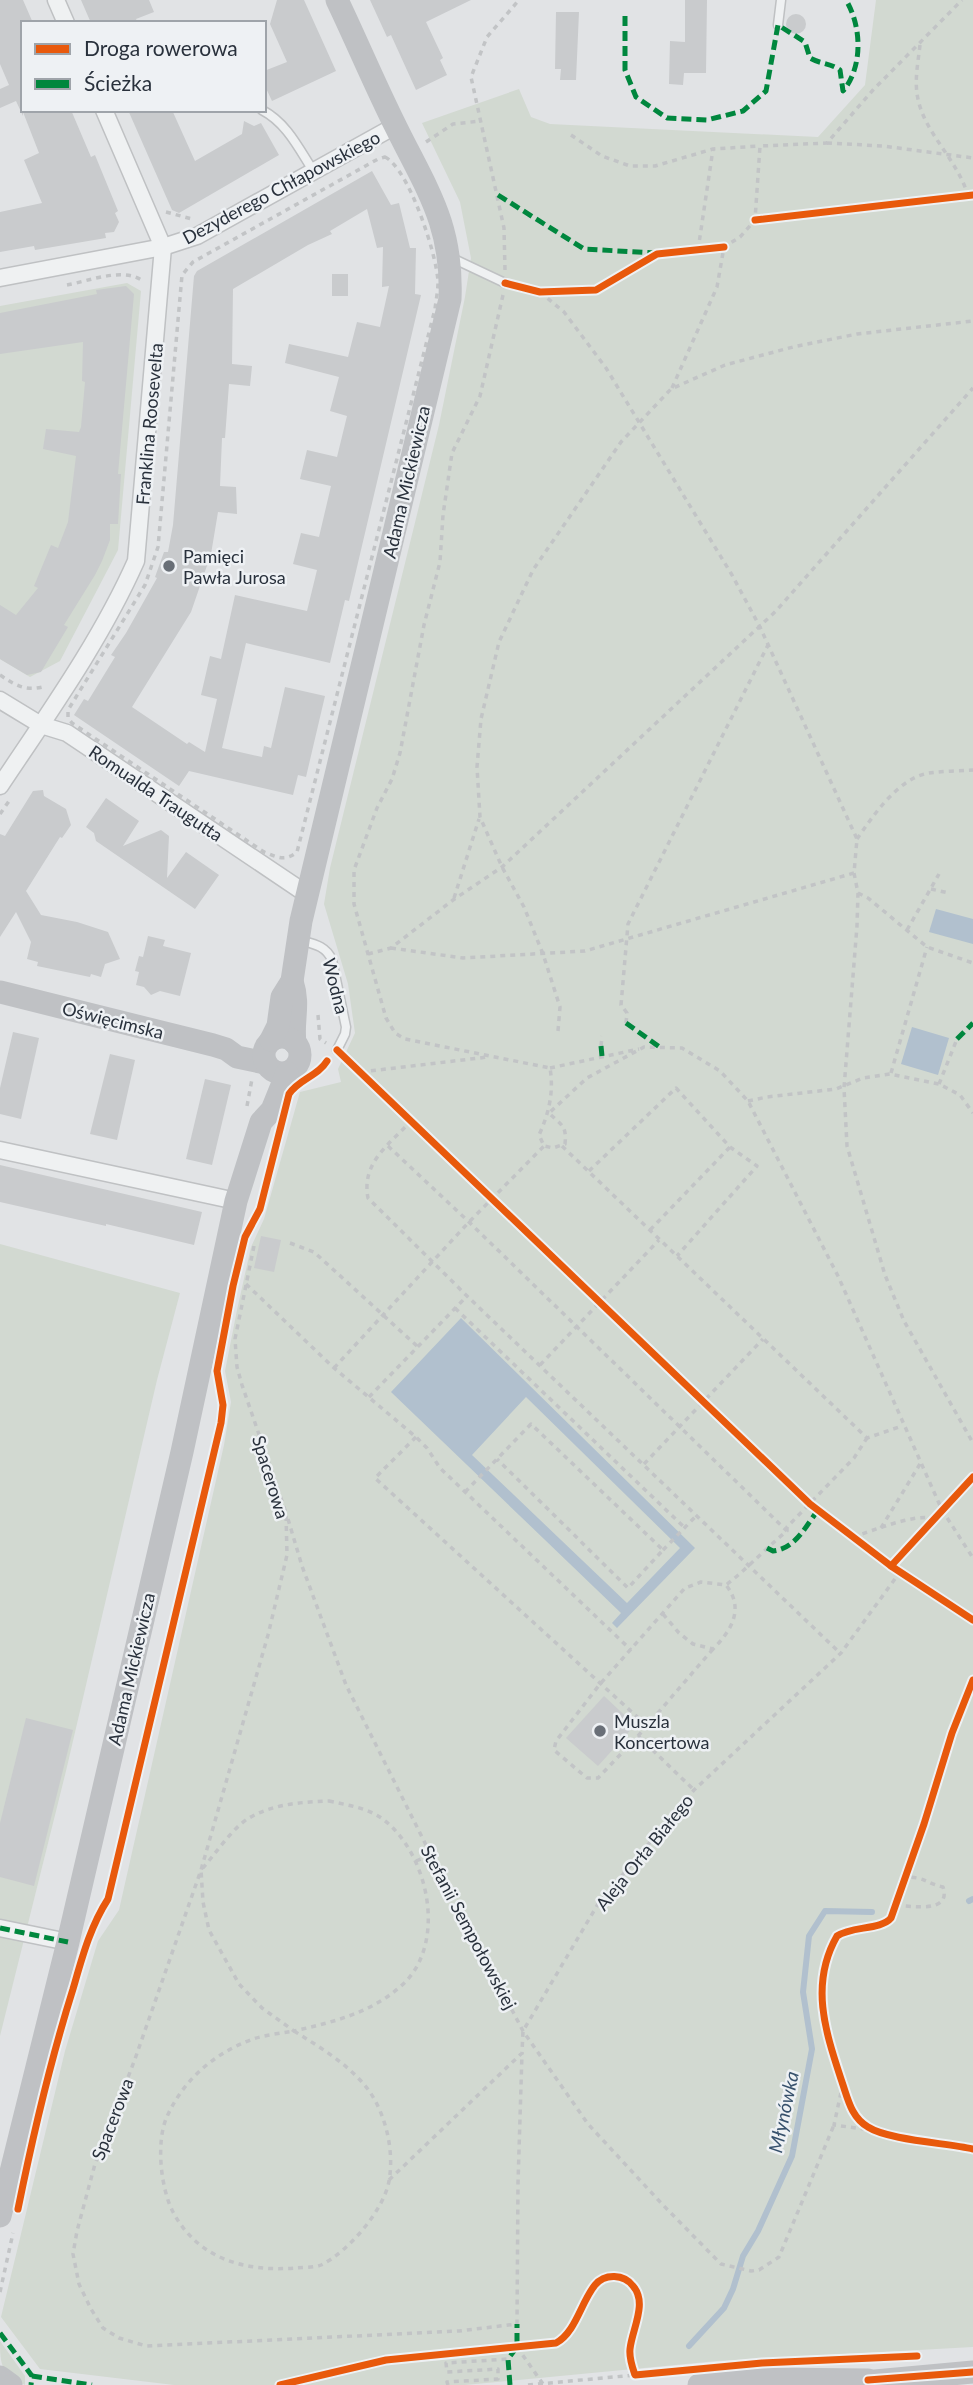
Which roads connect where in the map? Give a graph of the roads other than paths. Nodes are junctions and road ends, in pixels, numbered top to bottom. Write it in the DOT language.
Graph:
graph roads {
  1 [pos="56,0"];
  2 [pos="337,0"];
  3 [pos="781,0"];
  4 [pos="65,21"];
  5 [pos="778,25"];
  6 [pos="105,112"];
  7 [pos="265,112"];
  8 [pos="396,126"];
  9 [pos="314,172"];
  10 [pos="163,247"];
  11 [pos="450,257"];
  12 [pos="0,278"];
  13 [pos="505,283"];
  14 [pos="0,700"];
  15 [pos="41,725"];
  16 [pos="0,786"];
  17 [pos="308,895"];
  18 [pos="298,940"];
  19 [pos="292,981"];
  20 [pos="0,992"];
  21 [pos="295,1043"];
  22 [pos="337,1050"];
  23 [pos="268,1060"];
  24 [pos="0,1150"];
  25 [pos="236,1201"];
  26 [pos="0,1928"];
  27 [pos="68,1942"];
  28 [pos="8,2219"];
  29 [pos="973,2372"];
  30 [pos="0,2377"];
  31 [pos="868,2380"];
  32 [pos="11,2385"];
  33 [pos="699,2385"];
  34 [pos="840,2385"];
  1 -- 4 [label="street"];
  2 -- 8 [label="street, Adama Mickiewicza"];
  3 -- 5 [label="lane"];
  6 -- 10 [label="street, Franklina Roosevelta"];
  7 -- 9 [label="lane"];
  8 -- 9 [label="street, Dezyderego Chłapowskiego"];
  8 -- 11 [label="street, Adama Mickiewicza"];
  9 -- 10 [label="street, Dezyderego Chłapowskiego"];
  10 -- 12 [label="street, Dezyderego Chłapowskiego"];
  10 -- 15 [label="street, Franklina Roosevelta"];
  11 -- 13 [label="lane"];
  11 -- 17 [label="street, Adama Mickiewicza"];
  14 -- 15 [label="street, Romualda Traugutta"];
  15 -- 16 [label="street, Franklina Roosevelta"];
  15 -- 17 [label="street, Romualda Traugutta"];
  17 -- 18 [label="street, Adama Mickiewicza"];
  18 -- 19 [label="street, Adama Mickiewicza"];
  18 -- 22 [label="lane, Wodna"];
  19 -- 21 [label="street, Adama Mickiewicza"];
  19 -- 23 [label="street, Adama Mickiewicza"];
  20 -- 23 [label="street, Oświęcimska"];
  21 -- 23 [label="street, Oświęcimska"];
  21 -- 23 [label="street, Adama Mickiewicza"];
  23 -- 25 [label="street, Adama Mickiewicza"];
  24 -- 25 [label="street"];
  25 -- 27 [label="street, Adama Mickiewicza"];
  26 -- 27 [label="street"];
  27 -- 28 [label="street, Adama Mickiewicza"];
  29 -- 31 [label="street"];
  30 -- 32 [label="street"];
  31 -- 33 [label="street"];
  31 -- 34 [label="street"];
}
